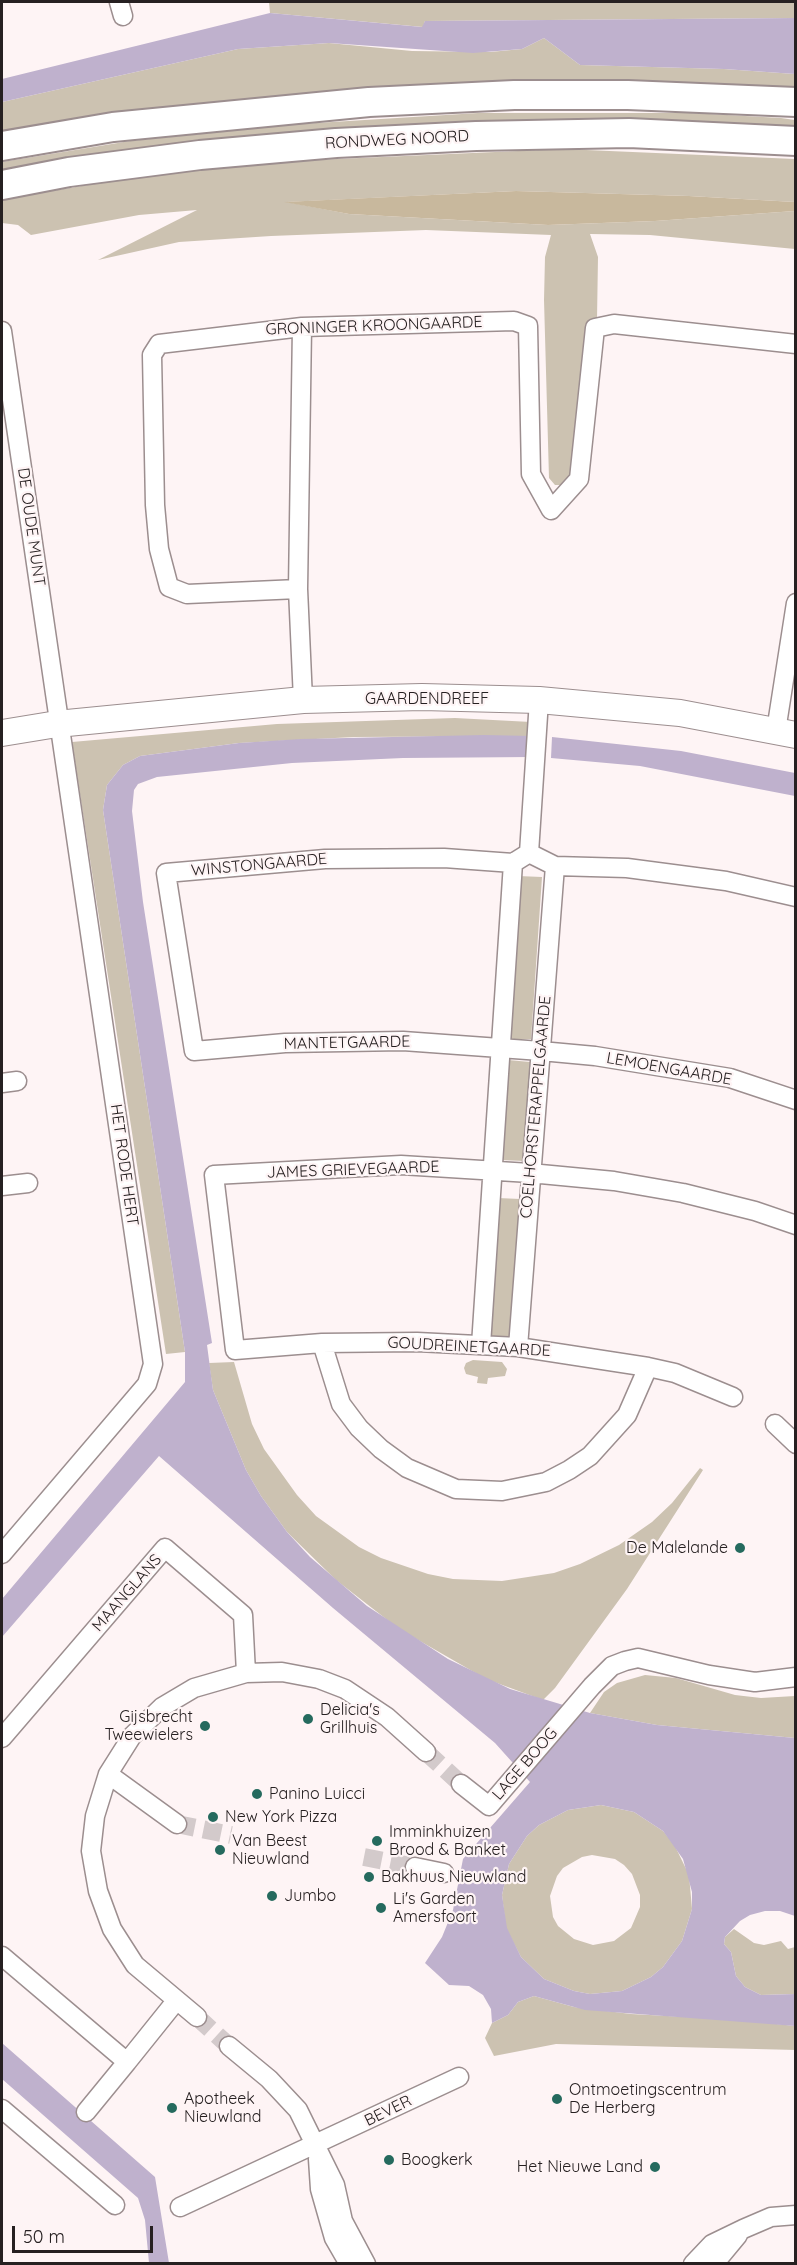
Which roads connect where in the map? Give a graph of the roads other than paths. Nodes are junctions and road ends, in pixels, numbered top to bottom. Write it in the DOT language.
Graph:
graph roads {
  1 [pos="795,102"];
  2 [pos="795,141"];
  3 [pos="2,146"];
  4 [pos="2,185"];
  5 [pos="302,327"];
  6 [pos="2,331"];
  7 [pos="795,344"];
  8 [pos="298,589"];
  9 [pos="795,615"];
  10 [pos="303,700"];
  11 [pos="539,700"];
  12 [pos="57,724"];
  13 [pos="2,733"];
  14 [pos="786,733"];
  15 [pos="529,853"];
  16 [pos="513,863"];
  17 [pos="555,866"];
  18 [pos="795,897"];
  19 [pos="500,1049"];
  20 [pos="194,1051"];
  21 [pos="541,1051"];
  22 [pos="795,1100"];
  23 [pos="492,1170"];
  24 [pos="530,1173"];
  25 [pos="28,1183"];
  26 [pos="2,1186"];
  27 [pos="795,1225"];
  28 [pos="322,1343"];
  29 [pos="481,1344"];
  30 [pos="518,1347"];
  31 [pos="235,1350"];
  32 [pos="648,1367"];
  33 [pos="733,1397"];
  34 [pos="775,1424"];
  35 [pos="795,1444"];
  36 [pos="2,1554"];
  37 [pos="246,1673"];
  38 [pos="795,1677"];
  39 [pos="2,1738"];
  40 [pos="426,1752"];
  41 [pos="108,1774"];
  42 [pos="467,1789"];
  43 [pos="177,1824"];
  44 [pos="415,1867"];
  45 [pos="444,1873"];
  46 [pos="2,1956"];
  47 [pos="176,2001"];
  48 [pos="197,2017"];
  49 [pos="229,2046"];
  50 [pos="127,2062"];
  51 [pos="459,2077"];
  52 [pos="2,2109"];
  53 [pos="86,2112"];
  54 [pos="317,2145"];
  55 [pos="115,2205"];
  56 [pos="180,2207"];
  57 [pos="795,2215"];
  58 [pos="743,2229"];
  59 [pos="349,2264"];
  60 [pos="366,2264"];
  61 [pos="693,2264"];
  62 [pos="714,2264"];
  1 -- 3 [label="main road"];
  2 -- 4 [label="main road, RONDWEG NOORD"];
  5 -- 7 [label="street, GRONINGER KROONGAARDE"];
  5 -- 8 [label="street"];
  5 -- 8 [label="street, GRONINGER KROONGAARDE"];
  6 -- 12 [label="street, DE OUDE MUNT"];
  8 -- 10 [label="street"];
  9 -- 14 [label="street"];
  10 -- 11 [label="street, GAARDENDREEF"];
  10 -- 12 [label="street, GAARDENDREEF"];
  11 -- 14 [label="street, GAARDENDREEF"];
  11 -- 15 [label="street"];
  12 -- 13 [label="street, GAARDENDREEF"];
  12 -- 36 [label="street, HET RODE HERT"];
  15 -- 16 [label="street"];
  15 -- 17 [label="street"];
  16 -- 19 [label="street"];
  16 -- 20 [label="street, WINSTONGAARDE"];
  17 -- 18 [label="street"];
  17 -- 21 [label="street, COELHORSTERAPPELGAARDE"];
  19 -- 20 [label="street, MANTETGAARDE"];
  19 -- 21 [label="street, MANTETGAARDE"];
  19 -- 23 [label="street"];
  21 -- 22 [label="street, LEMOENGAARDE"];
  21 -- 24 [label="street, COELHORSTERAPPELGAARDE"];
  23 -- 24 [label="street, JAMES GRIEVEGAARDE"];
  23 -- 29 [label="street"];
  23 -- 31 [label="street, JAMES GRIEVEGAARDE"];
  24 -- 27 [label="street, JAMES GRIEVEGAARDE"];
  24 -- 30 [label="street, COELHORSTERAPPELGAARDE"];
  25 -- 26 [label="street"];
  28 -- 29 [label="street, GOUDREINETGAARDE"];
  28 -- 31 [label="street, GOUDREINETGAARDE"];
  28 -- 32 [label="street"];
  29 -- 30 [label="street, GOUDREINETGAARDE"];
  30 -- 32 [label="street, GOUDREINETGAARDE"];
  32 -- 33 [label="street, GOUDREINETGAARDE"];
  34 -- 35 [label="street"];
  37 -- 39 [label="street, MAANGLANS"];
  37 -- 40 [label="street"];
  37 -- 41 [label="street"];
  38 -- 42 [label="street, LAGE BOOG"];
  41 -- 43 [label="street"];
  41 -- 47 [label="street"];
  44 -- 45 [label="street"];
  46 -- 50 [label="street"];
  47 -- 48 [label="street"];
  47 -- 50 [label="street"];
  49 -- 54 [label="street"];
  50 -- 53 [label="street"];
  51 -- 54 [label="street, BEVER"];
  52 -- 55 [label="street"];
  54 -- 56 [label="street, BEVER"];
  54 -- 59 [label="street"];
  54 -- 60 [label="street"];
  57 -- 58 [label="street"];
  58 -- 61 [label="street"];
  58 -- 62 [label="street"];
}
